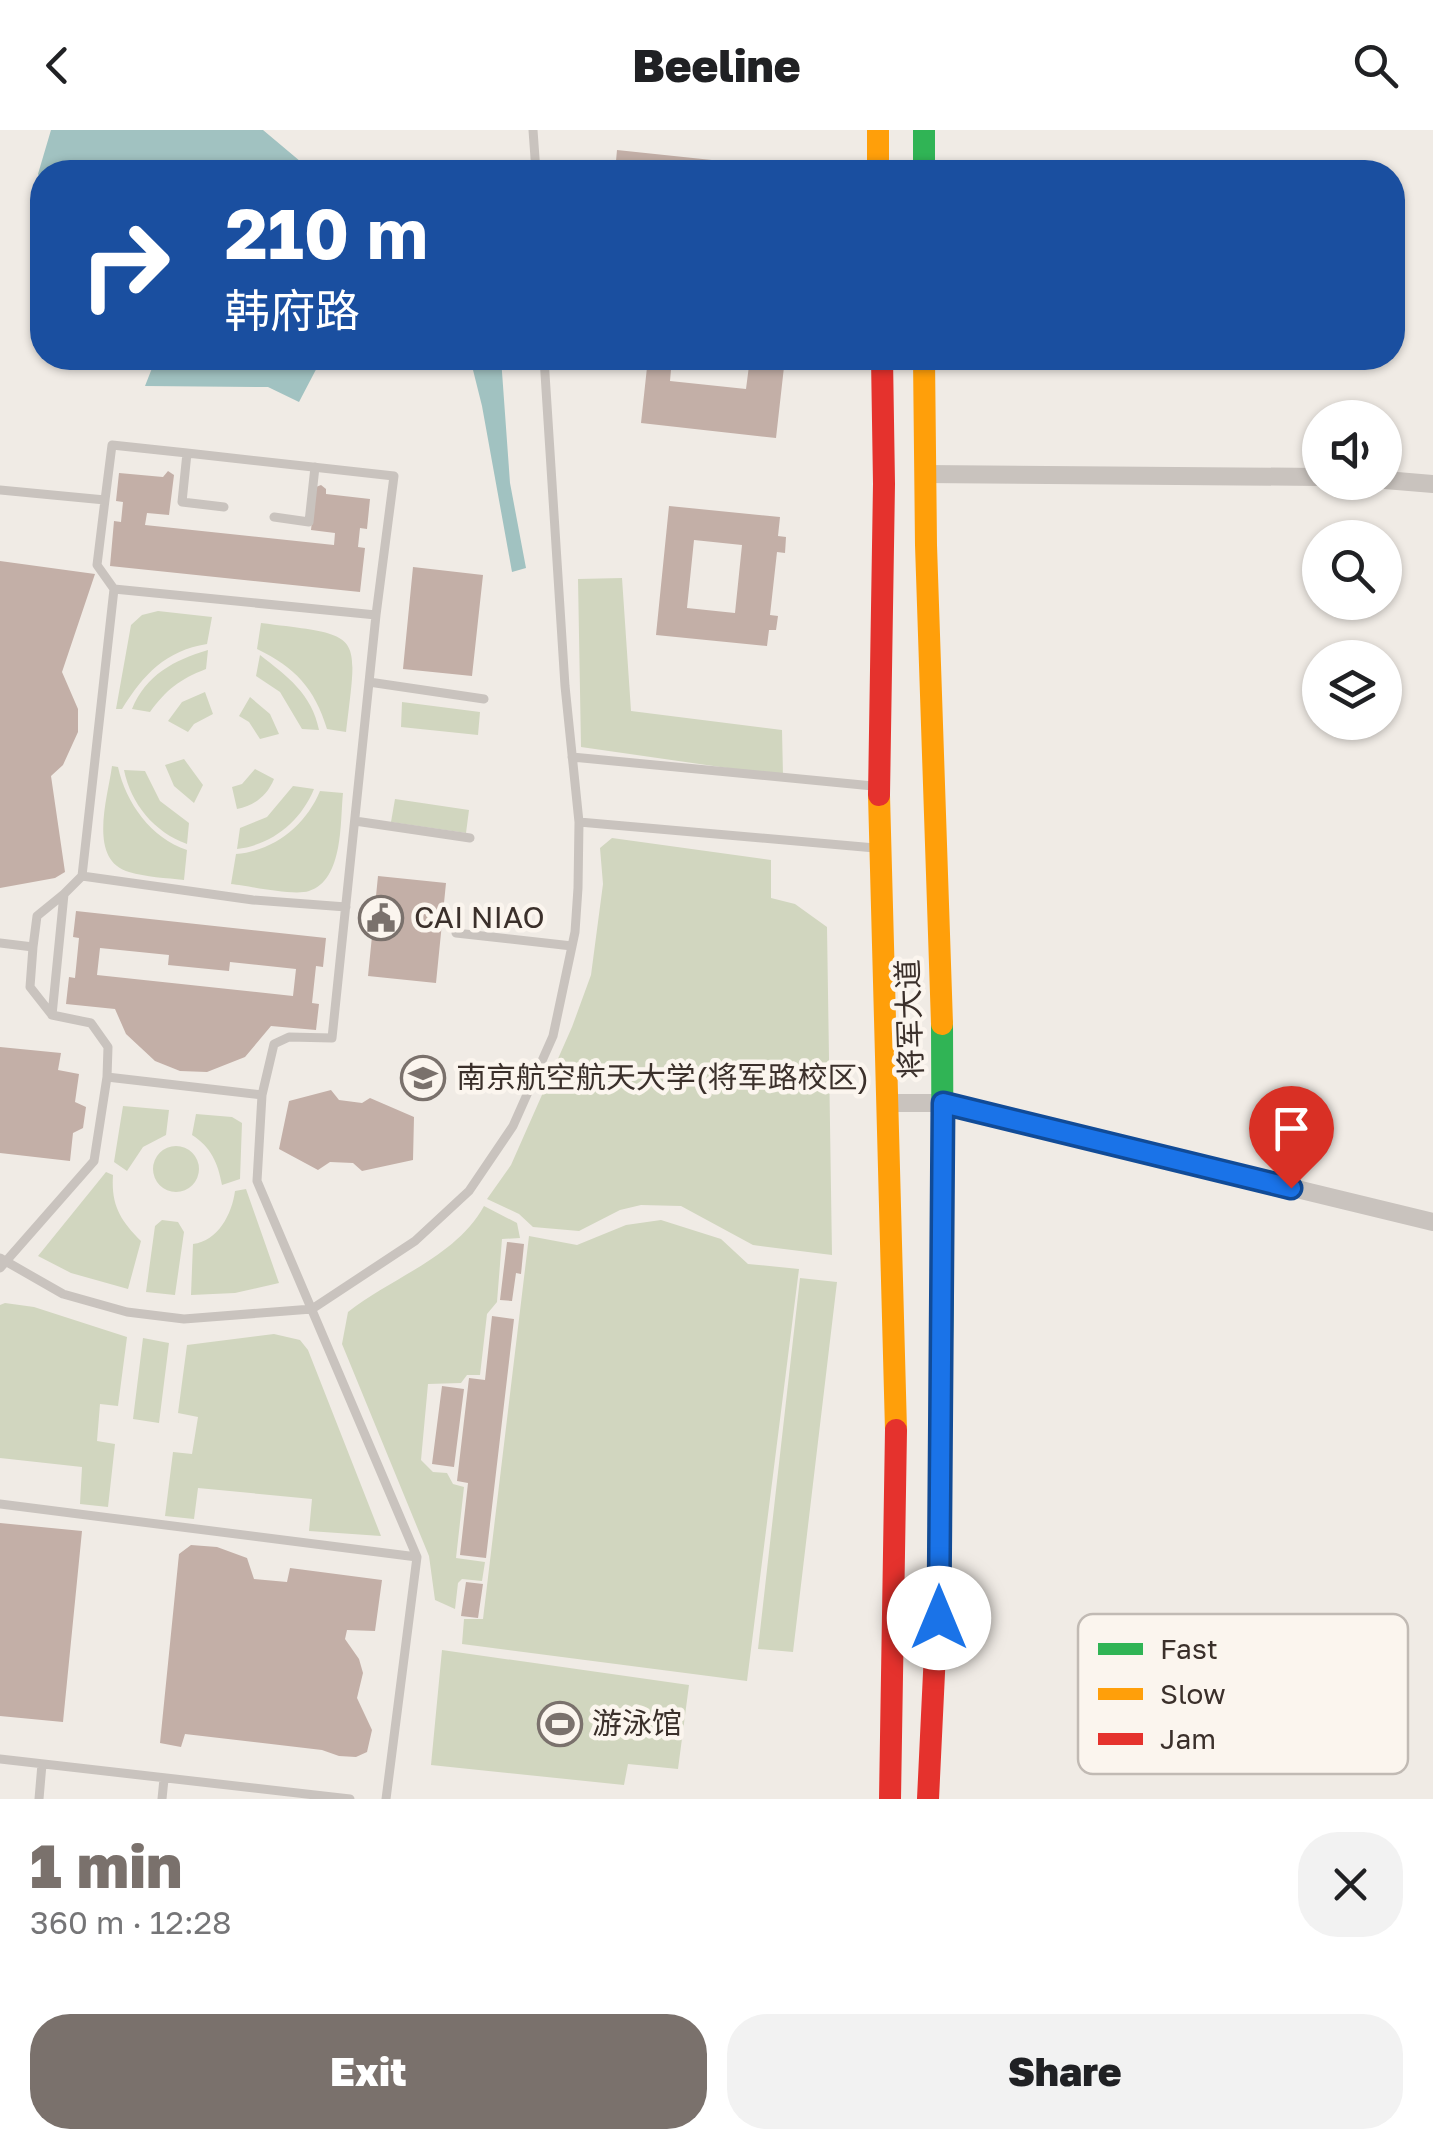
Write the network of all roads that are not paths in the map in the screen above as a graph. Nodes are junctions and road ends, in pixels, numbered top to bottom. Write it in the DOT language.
graph roads {
  1 [pos="532,130"];
  2 [pos="878,130"];
  3 [pos="924,130"];
  4 [pos="535,160"];
  5 [pos="878,160"];
  6 [pos="924,160"];
  7 [pos="545,370"];
  8 [pos="882,370"];
  9 [pos="924,370"];
  10 [pos="187,452"];
  11 [pos="315,467"];
  12 [pos="924,474"];
  13 [pos="1302,477"];
  14 [pos="1402,481"];
  15 [pos="1433,484"];
  16 [pos="0,490"];
  17 [pos="105,500"];
  18 [pos="224,507"];
  19 [pos="274,517"];
  20 [pos="114,588"];
  21 [pos="376,615"];
  22 [pos="369,682"];
  23 [pos="484,699"];
  24 [pos="572,757"];
  25 [pos="880,786"];
  26 [pos="355,822"];
  27 [pos="579,822"];
  28 [pos="470,838"];
  29 [pos="878,849"];
  30 [pos="82,876"];
  31 [pos="64,894"];
  32 [pos="346,907"];
  33 [pos="456,933"];
  34 [pos="0,943"];
  35 [pos="572,946"];
  36 [pos="33,947"];
  37 [pos="52,1015"];
  38 [pos="107,1078"];
  39 [pos="262,1095"];
  40 [pos="886,1102"];
  41 [pos="943,1103"];
  42 [pos="1433,1222"];
  43 [pos="2,1262"];
  44 [pos="312,1308"];
  45 [pos="0,1504"];
  46 [pos="417,1557"];
  47 [pos="0,1759"];
  48 [pos="42,1764"];
  49 [pos="164,1779"];
  50 [pos="39,1799"];
  51 [pos="162,1799"];
  52 [pos="350,1799"];
  53 [pos="386,1799"];
  54 [pos="890,1799"];
  55 [pos="928,1799"];
  1 -- 4 [label="lane"];
  2 -- 5 [label="main road"];
  3 -- 6 [label="main road"];
  7 -- 24 [label="lane"];
  8 -- 25 [label="main road, 将军大道"];
  9 -- 12 [label="main road, 将军大道"];
  10 -- 11 [label="lane"];
  10 -- 17 [label="lane"];
  10 -- 18 [label="lane"];
  11 -- 19 [label="lane"];
  11 -- 21 [label="lane"];
  12 -- 13 [label="street"];
  12 -- 41 [label="main road, 将军大道"];
  14 -- 15 [label="street"];
  16 -- 17 [label="lane"];
  17 -- 20 [label="lane"];
  20 -- 21 [label="lane"];
  20 -- 30 [label="lane"];
  21 -- 22 [label="lane"];
  22 -- 23 [label="lane"];
  22 -- 26 [label="lane"];
  24 -- 25 [label="lane"];
  24 -- 27 [label="lane"];
  25 -- 29 [label="main road, 将军大道"];
  26 -- 28 [label="lane"];
  26 -- 32 [label="lane"];
  27 -- 29 [label="lane"];
  27 -- 35 [label="lane"];
  29 -- 40 [label="main road, 将军大道"];
  30 -- 31 [label="lane"];
  30 -- 32 [label="lane"];
  31 -- 36 [label="lane"];
  31 -- 37 [label="lane"];
  32 -- 39 [label="lane"];
  33 -- 35 [label="lane"];
  34 -- 36 [label="lane"];
  35 -- 44 [label="lane"];
  36 -- 37 [label="lane"];
  37 -- 38 [label="lane"];
  38 -- 39 [label="lane"];
  38 -- 43 [label="lane"];
  39 -- 44 [label="lane"];
  40 -- 41 [label="street"];
  40 -- 54 [label="main road, 将军大道"];
  41 -- 42 [label="street"];
  41 -- 55 [label="main road, 将军大道"];
  43 -- 44 [label="lane"];
  44 -- 46 [label="lane"];
  45 -- 46 [label="lane"];
  46 -- 53 [label="lane"];
  47 -- 48 [label="lane"];
  48 -- 49 [label="lane"];
  48 -- 50 [label="lane"];
  49 -- 51 [label="lane"];
  49 -- 52 [label="lane"];
}
